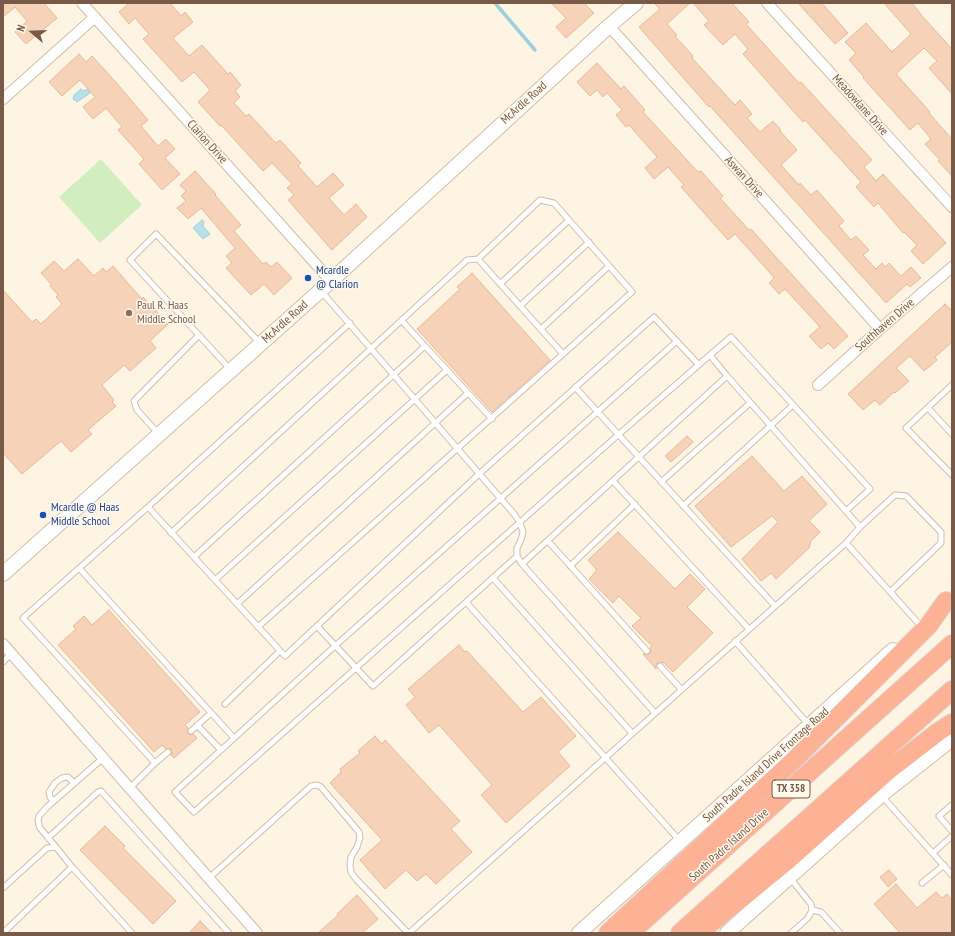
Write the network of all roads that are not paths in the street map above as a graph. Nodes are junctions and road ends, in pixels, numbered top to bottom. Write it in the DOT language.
graph roads {
  1 [pos="82,3"];
  2 [pos="767,3"];
  3 [pos="631,5"];
  4 [pos="95,17"];
  5 [pos="609,26"];
  6 [pos="3,99"];
  7 [pos="952,207"];
  8 [pos="569,220"];
  9 [pos="588,242"];
  10 [pos="478,259"];
  11 [pos="609,266"];
  12 [pos="952,267"];
  13 [pos="500,284"];
  14 [pos="326,285"];
  15 [pos="520,306"];
  16 [pos="402,321"];
  17 [pos="350,323"];
  18 [pos="541,329"];
  19 [pos="880,329"];
  20 [pos="199,335"];
  21 [pos="677,341"];
  22 [pos="261,344"];
  23 [pos="425,346"];
  24 [pos="372,348"];
  25 [pos="563,354"];
  26 [pos="710,355"];
  27 [pos="699,365"];
  28 [pos="231,370"];
  29 [pos="447,370"];
  30 [pos="393,374"];
  31 [pos="727,376"];
  32 [pos="952,384"];
  33 [pos="818,385"];
  34 [pos="575,387"];
  35 [pos="468,393"];
  36 [pos="414,398"];
  37 [pos="750,402"];
  38 [pos="793,405"];
  39 [pos="928,408"];
  40 [pos="598,411"];
  41 [pos="492,419"];
  42 [pos="436,423"];
  43 [pos="771,426"];
  44 [pos="952,434"];
  45 [pos="159,435"];
  46 [pos="618,435"];
  47 [pos="458,449"];
  48 [pos="639,457"];
  49 [pos="479,474"];
  50 [pos="952,475"];
  51 [pos="613,481"];
  52 [pos="661,482"];
  53 [pos="500,498"];
  54 [pos="635,504"];
  55 [pos="683,506"];
  56 [pos="148,507"];
  57 [pos="846,511"];
  58 [pos="520,523"];
  59 [pos="860,527"];
  60 [pos="171,533"];
  61 [pos="548,541"];
  62 [pos="846,543"];
  63 [pos="517,556"];
  64 [pos="194,557"];
  65 [pos="522,564"];
  66 [pos="570,566"];
  67 [pos="79,568"];
  68 [pos="3,574"];
  69 [pos="493,578"];
  70 [pos="215,580"];
  71 [pos="891,591"];
  72 [pos="949,598"];
  73 [pos="466,602"];
  74 [pos="237,604"];
  75 [pos="775,606"];
  76 [pos="920,625"];
  77 [pos="317,626"];
  78 [pos="258,627"];
  79 [pos="749,629"];
  80 [pos="735,641"];
  81 [pos="3,644"];
  82 [pos="952,644"];
  83 [pos="335,646"];
  84 [pos="280,651"];
  85 [pos="647,651"];
  86 [pos="11,654"];
  87 [pos="3,662"];
  88 [pos="660,666"];
  89 [pos="356,668"];
  90 [pos="682,689"];
  91 [pos="952,690"];
  92 [pos="225,704"];
  93 [pos="211,713"];
  94 [pos="655,713"];
  95 [pos="952,723"];
  96 [pos="197,725"];
  97 [pos="809,725"];
  98 [pos="191,731"];
  99 [pos="632,733"];
  100 [pos="234,738"];
  101 [pos="952,739"];
  102 [pos="221,750"];
  103 [pos="168,752"];
  104 [pos="606,757"];
  105 [pos="103,758"];
  106 [pos="155,764"];
  107 [pos="74,783"];
  108 [pos="130,788"];
  109 [pos="881,795"];
  110 [pos="53,801"];
  111 [pos="952,805"];
  112 [pos="952,831"];
  113 [pos="952,836"];
  114 [pos="48,838"];
  115 [pos="681,841"];
  116 [pos="56,847"];
  117 [pos="933,854"];
  118 [pos="944,865"];
  119 [pos="72,867"];
  120 [pos="952,875"];
  121 [pos="789,877"];
  122 [pos="209,878"];
  123 [pos="922,884"];
  124 [pos="3,888"];
  125 [pos="812,910"];
  126 [pos="732,931"];
  127 [pos="3,933"];
  128 [pos="132,933"];
  129 [pos="229,933"];
  130 [pos="257,933"];
  131 [pos="408,933"];
  132 [pos="579,933"];
  133 [pos="608,933"];
  134 [pos="630,933"];
  135 [pos="680,933"];
  136 [pos="699,933"];
  137 [pos="791,933"];
  138 [pos="840,933"];
  1 -- 4 [label="street, Clarion Drive"];
  2 -- 7 [label="street, Meadowlane Drive"];
  3 -- 5 [label="main road, McArdle Road"];
  4 -- 6 [label="street"];
  4 -- 14 [label="street, Clarion Drive"];
  5 -- 14 [label="main road, McArdle Road"];
  5 -- 19 [label="street, Aswan Drive"];
  8 -- 9 [label="lane"];
  8 -- 10 [label="lane"];
  8 -- 13 [label="lane"];
  9 -- 11 [label="lane"];
  9 -- 15 [label="lane"];
  10 -- 13 [label="lane"];
  10 -- 16 [label="lane"];
  11 -- 18 [label="lane"];
  11 -- 25 [label="lane"];
  12 -- 19 [label="street, Southhaven Drive"];
  13 -- 15 [label="lane"];
  14 -- 17 [label="lane"];
  14 -- 22 [label="main road, McArdle Road"];
  15 -- 18 [label="lane"];
  16 -- 23 [label="lane"];
  16 -- 24 [label="lane"];
  17 -- 24 [label="lane"];
  17 -- 56 [label="lane"];
  18 -- 25 [label="lane"];
  19 -- 33 [label="street, Southhaven Drive"];
  20 -- 22 [label="lane"];
  20 -- 28 [label="lane"];
  20 -- 45 [label="lane"];
  21 -- 27 [label="lane"];
  21 -- 34 [label="lane"];
  21 -- 40 [label="lane"];
  22 -- 28 [label="main road, McArdle Road"];
  23 -- 29 [label="lane"];
  23 -- 30 [label="lane"];
  24 -- 30 [label="lane"];
  24 -- 60 [label="lane"];
  25 -- 41 [label="lane"];
  26 -- 27 [label="lane"];
  26 -- 31 [label="lane"];
  26 -- 38 [label="lane"];
  27 -- 46 [label="lane"];
  28 -- 45 [label="main road, McArdle Road"];
  29 -- 35 [label="lane"];
  29 -- 36 [label="lane"];
  30 -- 36 [label="lane"];
  30 -- 64 [label="lane"];
  31 -- 37 [label="lane"];
  31 -- 48 [label="lane"];
  32 -- 39 [label="lane"];
  34 -- 40 [label="lane"];
  34 -- 49 [label="lane"];
  35 -- 41 [label="lane"];
  35 -- 42 [label="lane"];
  36 -- 42 [label="lane"];
  36 -- 70 [label="lane"];
  37 -- 43 [label="lane"];
  37 -- 52 [label="lane"];
  38 -- 43 [label="lane"];
  38 -- 57 [label="lane"];
  39 -- 44 [label="lane"];
  39 -- 50 [label="lane"];
  40 -- 46 [label="lane"];
  40 -- 53 [label="lane"];
  41 -- 47 [label="lane"];
  42 -- 47 [label="lane"];
  42 -- 74 [label="lane"];
  43 -- 55 [label="lane"];
  43 -- 57 [label="lane"];
  45 -- 68 [label="main road, McArdle Road"];
  46 -- 48 [label="lane"];
  46 -- 58 [label="lane"];
  47 -- 49 [label="lane"];
  47 -- 78 [label="lane"];
  48 -- 51 [label="lane"];
  48 -- 52 [label="lane"];
  49 -- 53 [label="lane"];
  49 -- 77 [label="lane"];
  51 -- 54 [label="lane"];
  51 -- 61 [label="lane"];
  52 -- 55 [label="lane"];
  53 -- 58 [label="lane"];
  53 -- 83 [label="lane"];
  54 -- 66 [label="lane"];
  54 -- 79 [label="lane"];
  55 -- 75 [label="lane"];
  56 -- 60 [label="lane"];
  56 -- 67 [label="lane"];
  57 -- 59 [label="lane"];
  58 -- 63 [label="lane"];
  58 -- 89 [label="lane"];
  59 -- 62 [label="lane"];
  59 -- 71 [label="lane"];
  60 -- 64 [label="lane"];
  61 -- 65 [label="lane"];
  61 -- 66 [label="lane"];
  62 -- 71 [label="lane"];
  62 -- 75 [label="lane"];
  63 -- 65 [label="lane"];
  63 -- 69 [label="lane"];
  64 -- 70 [label="lane"];
  65 -- 94 [label="lane"];
  66 -- 85 [label="lane"];
  67 -- 93 [label="lane"];
  67 -- 106 [label="lane"];
  69 -- 73 [label="lane"];
  69 -- 99 [label="lane"];
  70 -- 74 [label="lane"];
  71 -- 76 [label="lane"];
  72 -- 76 [label="main road, South Padre Island Drive Frontage Road"];
  72 -- 133 [label="highway"];
  73 -- 89 [label="lane"];
  73 -- 104 [label="lane"];
  74 -- 78 [label="lane"];
  75 -- 79 [label="lane"];
  76 -- 97 [label="main road, South Padre Island Drive Frontage Road"];
  77 -- 83 [label="lane"];
  77 -- 84 [label="lane"];
  78 -- 84 [label="lane"];
  79 -- 80 [label="lane"];
  80 -- 90 [label="lane"];
  80 -- 97 [label="lane"];
  81 -- 86 [label="street"];
  82 -- 134 [label="highway, South Padre Island Drive / TX 358"];
  83 -- 89 [label="lane"];
  83 -- 100 [label="lane"];
  84 -- 92 [label="lane"];
  86 -- 87 [label="lane"];
  86 -- 105 [label="street"];
  88 -- 90 [label="lane"];
  89 -- 102 [label="lane"];
  90 -- 94 [label="lane"];
  91 -- 135 [label="highway, TX 358"];
  93 -- 96 [label="lane"];
  93 -- 100 [label="lane"];
  94 -- 99 [label="lane"];
  95 -- 136 [label="highway"];
  96 -- 98 [label="lane"];
  96 -- 102 [label="lane"];
  97 -- 115 [label="main road, South Padre Island Drive Frontage Road"];
  99 -- 104 [label="lane"];
  100 -- 102 [label="lane"];
  101 -- 109 [label="main road"];
  103 -- 106 [label="lane"];
  104 -- 115 [label="lane"];
  104 -- 131 [label="lane"];
  105 -- 107 [label="lane"];
  105 -- 108 [label="street"];
  106 -- 108 [label="lane"];
  107 -- 110 [label="lane"];
  107 -- 110 [label="lane"];
  108 -- 122 [label="street"];
  109 -- 117 [label="lane"];
  109 -- 121 [label="main road"];
  110 -- 114 [label="lane"];
  111 -- 112 [label="lane"];
  113 -- 117 [label="lane"];
  114 -- 116 [label="lane"];
  114 -- 129 [label="lane"];
  115 -- 132 [label="main road, South Padre Island Drive Frontage Road"];
  116 -- 119 [label="lane"];
  116 -- 124 [label="lane"];
  117 -- 118 [label="lane"];
  118 -- 120 [label="lane"];
  118 -- 123 [label="lane"];
  119 -- 127 [label="lane"];
  119 -- 128 [label="lane"];
  121 -- 125 [label="lane"];
  121 -- 126 [label="main road"];
  122 -- 130 [label="street"];
  122 -- 131 [label="lane"];
  125 -- 137 [label="lane"];
  125 -- 138 [label="lane"];
}
